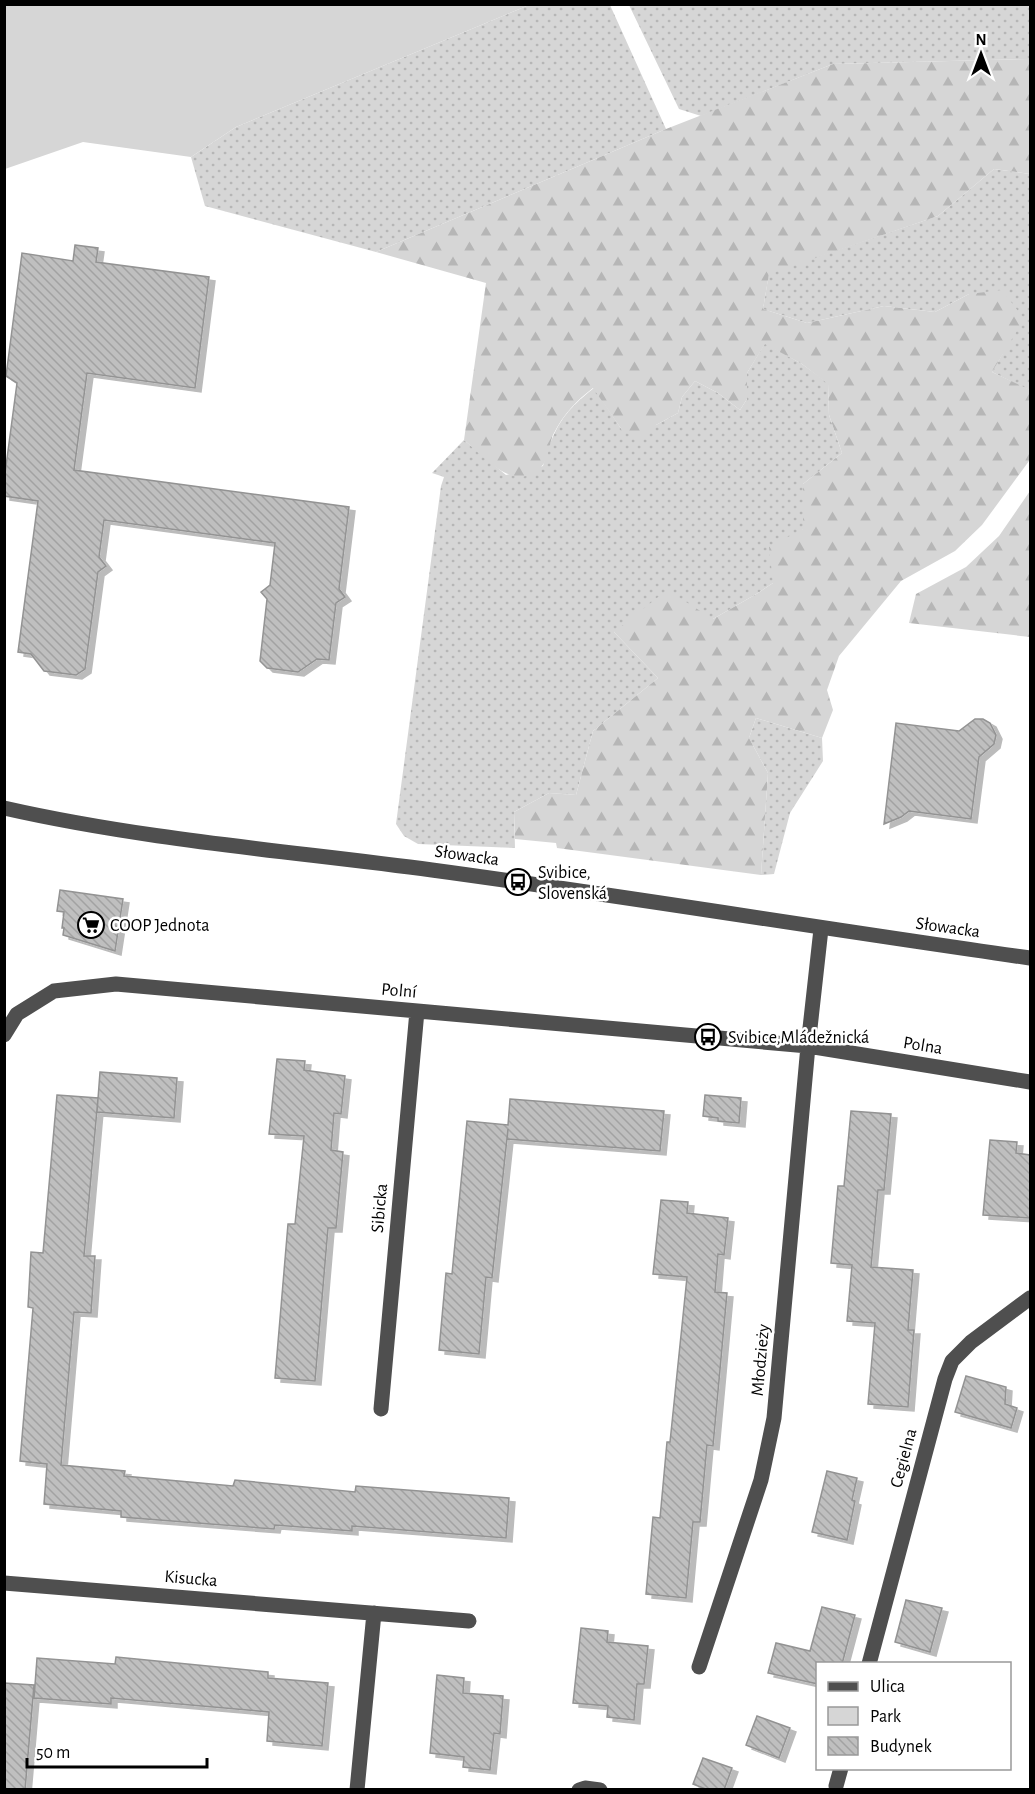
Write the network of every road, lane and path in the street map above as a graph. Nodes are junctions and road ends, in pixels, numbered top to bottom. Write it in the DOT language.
graph roads {
  1 [pos="4,808"];
  2 [pos="821,928"];
  3 [pos="1030,958"];
  4 [pos="417,1011"];
  5 [pos="4,1035"];
  6 [pos="808,1046"];
  7 [pos="1030,1082"];
  8 [pos="1030,1298"];
  9 [pos="381,1409"];
  10 [pos="4,1583"];
  11 [pos="374,1613"];
  12 [pos="470,1621"];
  13 [pos="870,1662"];
  14 [pos="699,1667"];
  15 [pos="840,1770"];
  16 [pos="836,1786"];
  17 [pos="357,1790"];
  18 [pos="579,1790"];
  19 [pos="600,1790"];
  1 -- 2 [label="street, Słowacka"];
  2 -- 3 [label="street, Słowacka"];
  2 -- 6 [label="street, Młodzieży"];
  4 -- 5 [label="street, Polní"];
  4 -- 6 [label="street, Polní"];
  4 -- 9 [label="street, Sibicka"];
  6 -- 7 [label="street, Polna"];
  6 -- 14 [label="street, Młodzieży"];
  8 -- 13 [label="street, Cegielna"];
  10 -- 11 [label="street, Kisucka"];
  11 -- 12 [label="street, Kisucka"];
  11 -- 17 [label="street"];
  15 -- 16 [label="street"];
  18 -- 19 [label="street"];
}
